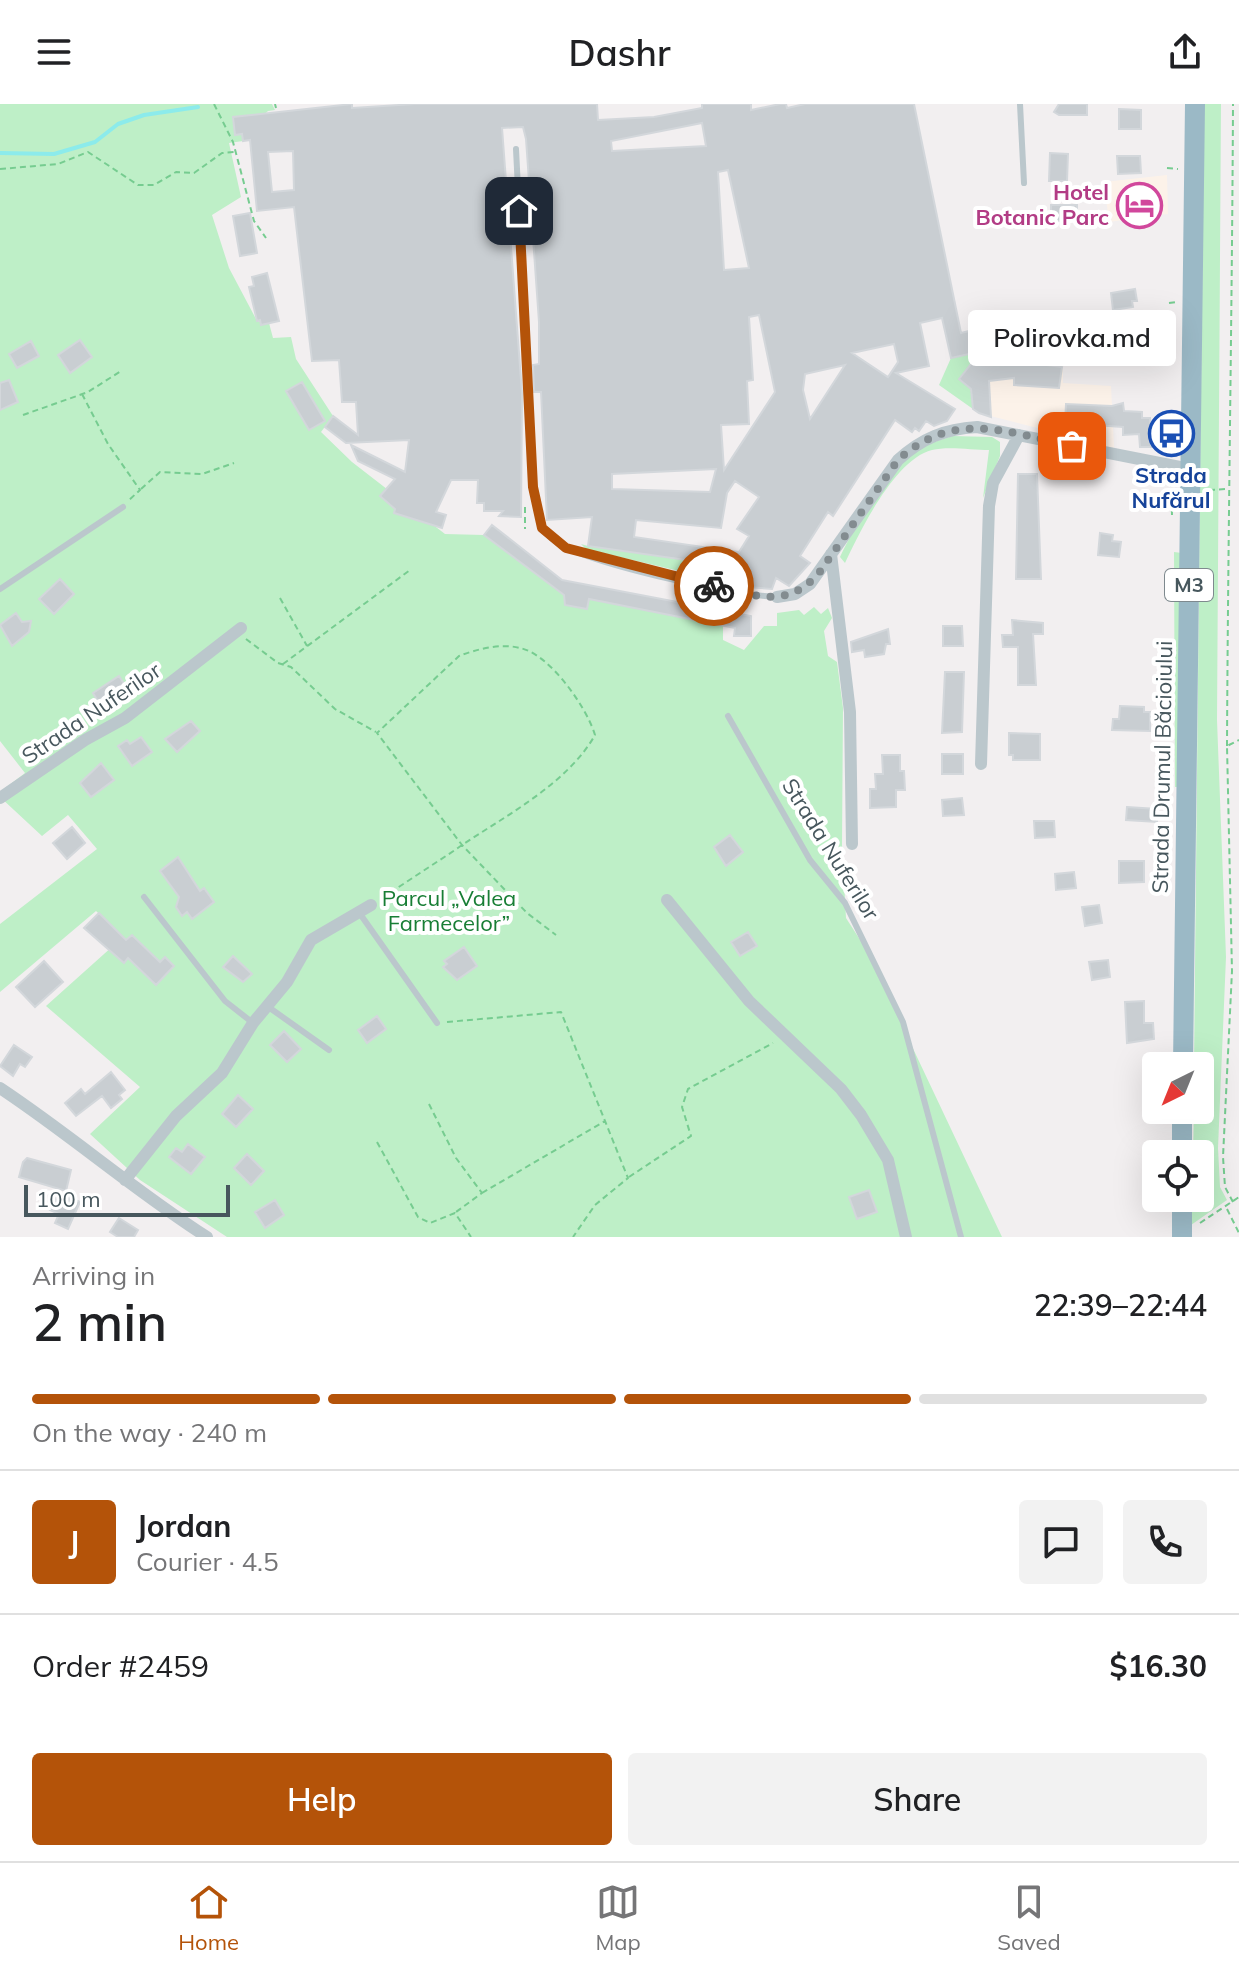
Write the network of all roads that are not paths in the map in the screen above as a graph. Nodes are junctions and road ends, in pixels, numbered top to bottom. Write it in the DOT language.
graph roads {
  1 [pos="1020,104"];
  2 [pos="1195,104"];
  3 [pos="516,149"];
  4 [pos="1024,183"];
  5 [pos="1019,435"];
  6 [pos="1190,479"];
  7 [pos="123,507"];
  8 [pos="831,554"];
  9 [pos="0,589"];
  10 [pos="777,597"];
  11 [pos="238,631"];
  12 [pos="728,716"];
  13 [pos="981,764"];
  14 [pos="0,798"];
  15 [pos="852,844"];
  16 [pos="144,897"];
  17 [pos="667,900"];
  18 [pos="364,908"];
  19 [pos="267,1006"];
  20 [pos="253,1023"];
  21 [pos="437,1023"];
  22 [pos="329,1050"];
  23 [pos="1183,1052"];
  24 [pos="0,1088"];
  25 [pos="125,1180"];
  26 [pos="1182,1212"];
  27 [pos="1182,1236"];
  28 [pos="207,1237"];
  29 [pos="906,1237"];
  30 [pos="961,1237"];
  1 -- 4 [label="lane"];
  2 -- 6 [label="highway, Strada Drumul Băcioiului / M3"];
  3 -- 10 [label="lane"];
  5 -- 6 [label="street"];
  5 -- 8 [label="street"];
  5 -- 13 [label="street"];
  6 -- 23 [label="highway, Strada Drumul Băcioiului / M3"];
  7 -- 9 [label="lane"];
  8 -- 10 [label="street"];
  8 -- 15 [label="street"];
  11 -- 14 [label="street, Strada Nuferilor"];
  12 -- 30 [label="lane, Strada Nuferilor"];
  16 -- 20 [label="lane"];
  17 -- 29 [label="street"];
  18 -- 19 [label="street"];
  18 -- 21 [label="lane"];
  19 -- 20 [label="street"];
  19 -- 22 [label="lane"];
  20 -- 25 [label="street"];
  24 -- 25 [label="street"];
  25 -- 28 [label="street"];
  26 -- 27 [label="highway"];
}
